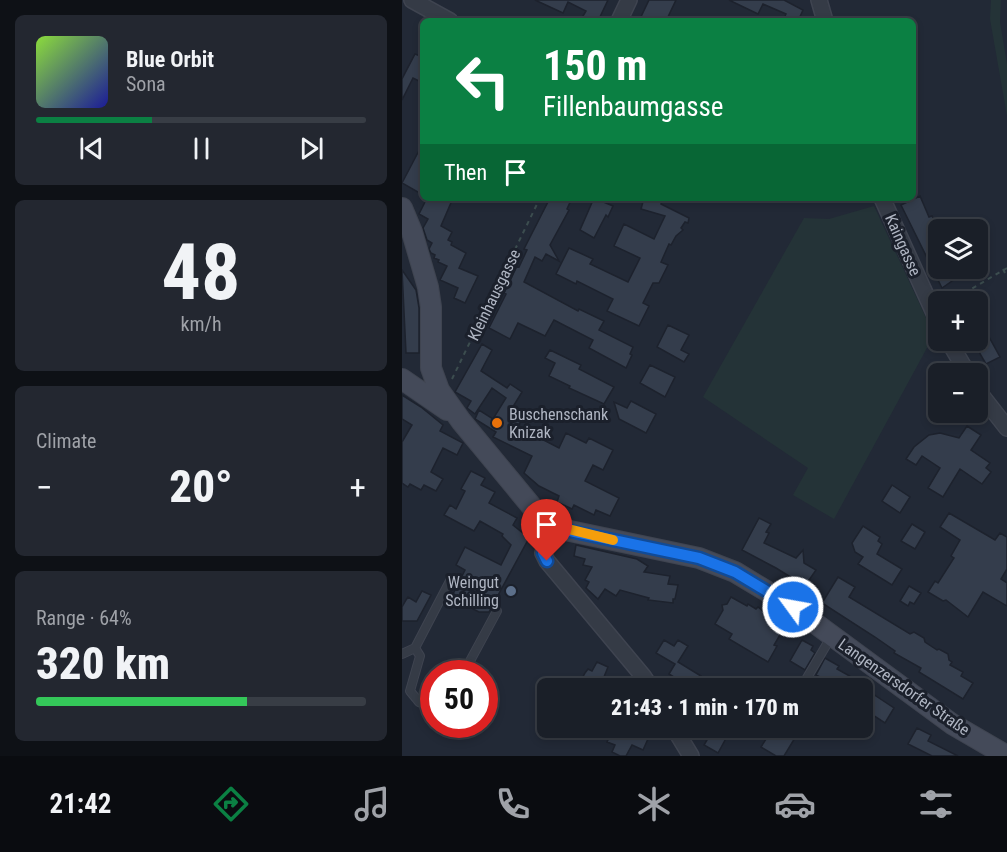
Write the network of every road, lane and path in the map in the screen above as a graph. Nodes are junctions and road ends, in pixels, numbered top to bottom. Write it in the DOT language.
graph roads {
  1 [pos="412,0"];
  2 [pos="629,0"];
  3 [pos="819,0"];
  4 [pos="445,18"];
  5 [pos="620,18"];
  6 [pos="824,18"];
  7 [pos="539,201"];
  8 [pos="883,201"];
  9 [pos="402,208"];
  10 [pos="1005,268"];
  11 [pos="1007,277"];
  12 [pos="967,291"];
  13 [pos="928,300"];
  14 [pos="432,368"];
  15 [pos="406,381"];
  16 [pos="450,382"];
  17 [pos="988,404"];
  18 [pos="461,421"];
  19 [pos="1007,428"];
  20 [pos="552,525"];
  21 [pos="450,579"];
  22 [pos="497,611"];
  23 [pos="832,636"];
  24 [pos="416,648"];
  25 [pos="402,654"];
  26 [pos="471,660"];
  27 [pos="644,678"];
  28 [pos="807,678"];
  29 [pos="420,702"];
  30 [pos="680,738"];
  31 [pos="691,756"];
  32 [pos="1007,756"];
  1 -- 4 [label="street"];
  2 -- 5 [label="street"];
  3 -- 6 [label="street"];
  7 -- 16 [label="path, Kleinhausgasse"];
  8 -- 13 [label="street, Kaingasse"];
  9 -- 14 [label="main road, Langenzersdorfer Straße"];
  10 -- 11 [label="path"];
  10 -- 12 [label="path"];
  14 -- 15 [label="main road"];
  14 -- 18 [label="main road, Langenzersdorfer Straße"];
  15 -- 18 [label="main road, Langenzersdorfer Straße"];
  17 -- 19 [label="street"];
  18 -- 20 [label="main road, Langenzersdorfer Straße"];
  20 -- 23 [label="main road, Langenzersdorfer Straße"];
  20 -- 27 [label="street"];
  21 -- 24 [label="lane"];
  22 -- 26 [label="lane"];
  23 -- 28 [label="lane, Langenzersdorfer Straße"];
  23 -- 32 [label="main road, Langenzersdorfer Straße"];
  24 -- 25 [label="lane"];
  24 -- 29 [label="lane"];
  30 -- 31 [label="street"];
}
